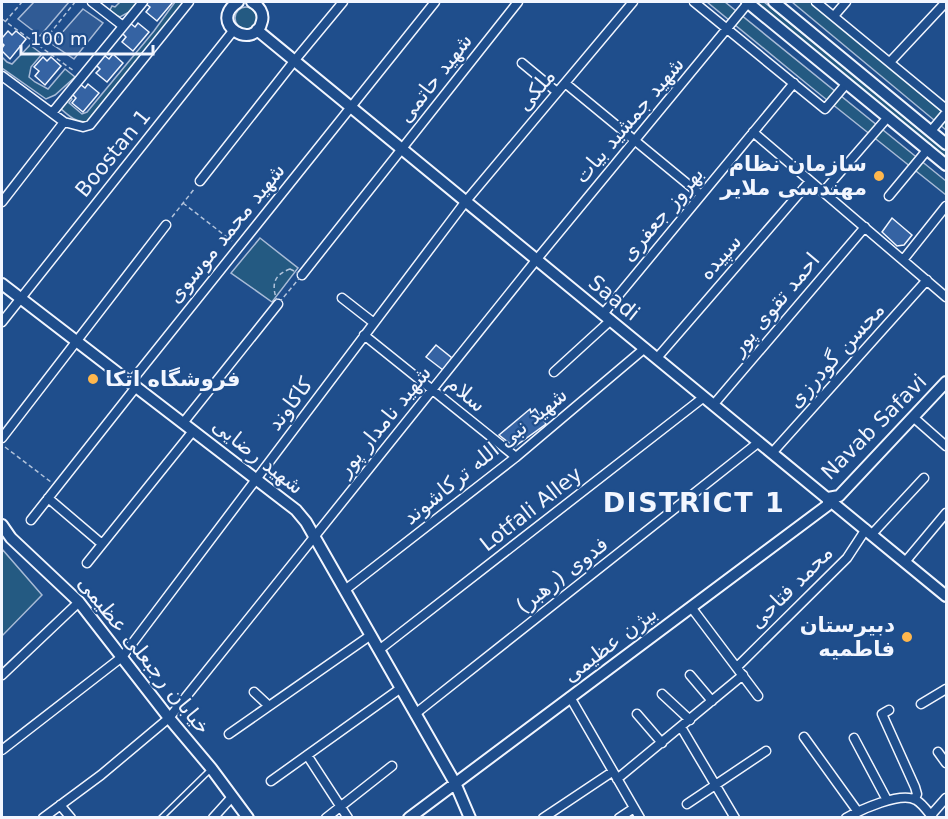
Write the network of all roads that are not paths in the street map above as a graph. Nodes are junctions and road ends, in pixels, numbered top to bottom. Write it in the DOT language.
graph roads {
  1 [pos="92,2"];
  2 [pos="143,2"];
  3 [pos="189,2"];
  4 [pos="253,2"];
  5 [pos="343,2"];
  6 [pos="435,2"];
  7 [pos="518,2"];
  8 [pos="633,2"];
  9 [pos="694,2"];
  10 [pos="748,2"];
  11 [pos="774,2"];
  12 [pos="816,2"];
  13 [pos="846,2"];
  14 [pos="946,2"];
  15 [pos="233,3"];
  16 [pos="834,16"];
  17 [pos="123,26"];
  18 [pos="728,28"];
  19 [pos="257,30"];
  20 [pos="233,31"];
  21 [pos="294,60"];
  22 [pos="890,62"];
  23 [pos="522,63"];
  24 [pos="3,81"];
  25 [pos="565,83"];
  26 [pos="794,83"];
  27 [pos="847,83"];
  28 [pos="557,92"];
  29 [pos="351,106"];
  30 [pos="946,111"];
  31 [pos="52,113"];
  32 [pos="888,117"];
  33 [pos="64,122"];
  34 [pos="931,131"];
  35 [pos="753,132"];
  36 [pos="635,140"];
  37 [pos="946,144"];
  38 [pos="402,148"];
  39 [pos="928,149"];
  40 [pos="946,165"];
  41 [pos="200,181"];
  42 [pos="810,181"];
  43 [pos="823,192"];
  44 [pos="701,195"];
  45 [pos="889,196"];
  46 [pos="466,201"];
  47 [pos="2,202"];
  48 [pos="946,206"];
  49 [pos="166,225"];
  50 [pos="865,227"];
  51 [pos="537,259"];
  52 [pos="903,260"];
  53 [pos="302,274"];
  54 [pos="927,280"];
  55 [pos="2,284"];
  56 [pos="946,297"];
  57 [pos="20,298"];
  58 [pos="342,298"];
  59 [pos="278,304"];
  60 [pos="607,317"];
  61 [pos="2,322"];
  62 [pos="374,323"];
  63 [pos="364,335"];
  64 [pos="76,341"];
  65 [pos="645,348"];
  66 [pos="657,358"];
  67 [pos="554,372"];
  68 [pos="946,382"];
  69 [pos="133,385"];
  70 [pos="432,390"];
  71 [pos="705,397"];
  72 [pos="714,404"];
  73 [pos="913,417"];
  74 [pos="188,427"];
  75 [pos="2,438"];
  76 [pos="759,442"];
  77 [pos="946,446"];
  78 [pos="772,453"];
  79 [pos="516,457"];
  80 [pos="924,478"];
  81 [pos="256,479"];
  82 [pos="48,498"];
  83 [pos="828,498"];
  84 [pos="946,513"];
  85 [pos="31,520"];
  86 [pos="2,525"];
  87 [pos="869,532"];
  88 [pos="314,537"];
  89 [pos="102,544"];
  90 [pos="87,562"];
  91 [pos="905,562"];
  92 [pos="345,590"];
  93 [pos="946,596"];
  94 [pos="79,602"];
  95 [pos="691,607"];
  96 [pos="371,635"];
  97 [pos="379,650"];
  98 [pos="122,657"];
  99 [pos="737,667"];
  100 [pos="2,675"];
  101 [pos="690,675"];
  102 [pos="743,675"];
  103 [pos="401,688"];
  104 [pos="946,689"];
  105 [pos="254,692"];
  106 [pos="662,694"];
  107 [pos="758,696"];
  108 [pos="570,697"];
  109 [pos="712,701"];
  110 [pos="921,704"];
  111 [pos="269,706"];
  112 [pos="889,710"];
  113 [pos="415,714"];
  114 [pos="637,714"];
  115 [pos="169,718"];
  116 [pos="690,720"];
  117 [pos="681,728"];
  118 [pos="229,734"];
  119 [pos="804,737"];
  120 [pos="854,738"];
  121 [pos="662,743"];
  122 [pos="2,750"];
  123 [pos="766,751"];
  124 [pos="938,752"];
  125 [pos="307,755"];
  126 [pos="946,763"];
  127 [pos="392,766"];
  128 [pos="212,768"];
  129 [pos="615,776"];
  130 [pos="271,781"];
  131 [pos="455,783"];
  132 [pos="716,786"];
  133 [pos="232,797"];
  134 [pos="946,798"];
  135 [pos="915,799"];
  136 [pos="887,800"];
  137 [pos="687,804"];
  138 [pos="60,805"];
  139 [pos="340,806"];
  140 [pos="634,807"];
  141 [pos="858,812"];
  142 [pos="932,816"];
  143 [pos="43,818"];
  144 [pos="71,818"];
  145 [pos="161,818"];
  146 [pos="213,818"];
  147 [pos="248,818"];
  148 [pos="326,818"];
  149 [pos="348,818"];
  150 [pos="409,818"];
  151 [pos="470,818"];
  152 [pos="543,818"];
  153 [pos="619,818"];
  154 [pos="640,818"];
  155 [pos="735,818"];
  156 [pos="846,818"];
  1 -- 17 [label="street"];
  2 -- 17 [label="street"];
  3 -- 33 [label="street"];
  4 -- 19 [label="main road"];
  5 -- 21 [label="street"];
  6 -- 29 [label="street, شهید محمد موسوی"];
  7 -- 38 [label="street, شهید حاتمی"];
  8 -- 25 [label="street, ملکی"];
  9 -- 18 [label="street"];
  10 -- 18 [label="street, شهید جمشید بیات"];
  10 -- 27 [label="main road"];
  11 -- 34 [label="main road"];
  12 -- 16 [label="street"];
  13 -- 16 [label="street"];
  14 -- 22 [label="street"];
  15 -- 20 [label="main road"];
  16 -- 22 [label="street"];
  17 -- 31 [label="street"];
  18 -- 26 [label="street"];
  18 -- 36 [label="street, شهید جمشید بیات"];
  19 -- 20 [label="main road"];
  19 -- 21 [label="main road, Saadi"];
  20 -- 57 [label="street, Boostan 1"];
  21 -- 29 [label="main road, Saadi"];
  21 -- 41 [label="street"];
  22 -- 30 [label="street"];
  23 -- 28 [label="street"];
  24 -- 31 [label="street"];
  25 -- 28 [label="street, ملکی"];
  25 -- 36 [label="street"];
  26 -- 27 [label="street"];
  26 -- 35 [label="street, بهروز جعفری"];
  27 -- 32 [label="main road"];
  28 -- 46 [label="street, ملکی"];
  29 -- 38 [label="main road, Saadi"];
  29 -- 69 [label="street, شهید محمد موسوی"];
  30 -- 34 [label="street"];
  31 -- 33 [label="street"];
  32 -- 39 [label="main road"];
  32 -- 43 [label="street"];
  33 -- 47 [label="street"];
  34 -- 37 [label="main road"];
  35 -- 42 [label="street"];
  35 -- 44 [label="street, بهروز جعفری"];
  36 -- 44 [label="street"];
  36 -- 51 [label="street, شهید جمشید بیات"];
  38 -- 46 [label="main road, Saadi"];
  38 -- 53 [label="street, شهید حاتمی"];
  39 -- 40 [label="main road"];
  39 -- 45 [label="street"];
  42 -- 43 [label="street"];
  42 -- 66 [label="street, سپیده"];
  43 -- 50 [label="street"];
  44 -- 60 [label="street, بهروز جعفری"];
  46 -- 51 [label="main road, Saadi"];
  46 -- 62 [label="street, کاکاوند"];
  48 -- 52 [label="street"];
  49 -- 64 [label="street"];
  50 -- 52 [label="street"];
  50 -- 72 [label="street, احمد تقوی پور"];
  51 -- 60 [label="main road, Saadi"];
  51 -- 70 [label="street, شهید نامدار پور"];
  52 -- 54 [label="street"];
  54 -- 56 [label="street"];
  54 -- 78 [label="street, محسن گودرزی"];
  55 -- 57 [label="main road, شهید رضایی"];
  57 -- 61 [label="street, Boostan 1"];
  57 -- 64 [label="main road, شهید رضایی"];
  58 -- 62 [label="street"];
  59 -- 74 [label="street"];
  60 -- 65 [label="main road, Saadi"];
  60 -- 67 [label="street, بهروز جعفری"];
  62 -- 63 [label="street, کاکاوند"];
  63 -- 70 [label="street, سلام"];
  63 -- 81 [label="street, کاکاوند"];
  64 -- 69 [label="main road, شهید رضایی"];
  64 -- 75 [label="street"];
  65 -- 66 [label="main road, Saadi"];
  65 -- 79 [label="street, شهید نبی الله ترکاشوند"];
  66 -- 71 [label="main road, Saadi"];
  68 -- 73 [label="main road, Navab Safavi"];
  69 -- 74 [label="main road, شهید رضایی"];
  69 -- 82 [label="street, شهید محمد موسوی"];
  70 -- 79 [label="street, سلام"];
  70 -- 88 [label="street, شهید نامدار پور"];
  71 -- 72 [label="main road, Saadi"];
  71 -- 97 [label="street, Lotfali Alley"];
  72 -- 76 [label="main road, Saadi"];
  73 -- 77 [label="street"];
  73 -- 83 [label="main road, Navab Safavi"];
  74 -- 81 [label="main road, شهید رضایی"];
  74 -- 89 [label="street"];
  76 -- 78 [label="main road, Saadi"];
  76 -- 113 [label="street, فدوی (رهبر)"];
  78 -- 83 [label="main road, Saadi"];
  79 -- 92 [label="street, شهید نبی الله ترکاشوند"];
  80 -- 87 [label="street, محمد فتاحی"];
  81 -- 88 [label="main road, شهید رضایی"];
  81 -- 98 [label="street, کاکاوند"];
  82 -- 85 [label="street, شهید محمد موسوی"];
  82 -- 89 [label="street"];
  83 -- 87 [label="main road, Saadi"];
  83 -- 95 [label="main road, بیژن عظیمی"];
  84 -- 91 [label="street"];
  86 -- 94 [label="main road, خیابان رجبعلی عظیمی"];
  87 -- 91 [label="main road, Saadi"];
  87 -- 99 [label="street, محمد فتاحی"];
  88 -- 92 [label="main road, شهید رضایی"];
  88 -- 115 [label="street, شهید نامدار پور"];
  89 -- 90 [label="street"];
  91 -- 93 [label="main road, Saadi"];
  92 -- 96 [label="main road, شهید رضایی"];
  94 -- 98 [label="main road, خیابان رجبعلی عظیمی"];
  94 -- 100 [label="street"];
  95 -- 99 [label="street"];
  95 -- 108 [label="main road, بیژن عظیمی"];
  96 -- 97 [label="main road, شهید رضایی"];
  96 -- 111 [label="street"];
  97 -- 103 [label="main road, شهید رضایی"];
  98 -- 115 [label="main road, خیابان رجبعلی عظیمی"];
  98 -- 122 [label="street, کاکاوند"];
  99 -- 102 [label="street"];
  101 -- 109 [label="street"];
  102 -- 107 [label="street"];
  102 -- 109 [label="street"];
  103 -- 113 [label="main road, شهید رضایی"];
  103 -- 125 [label="street"];
  104 -- 110 [label="street"];
  105 -- 111 [label="street"];
  106 -- 116 [label="street"];
  108 -- 129 [label="street"];
  108 -- 131 [label="main road, بیژن عظیمی"];
  109 -- 116 [label="street"];
  111 -- 118 [label="street"];
  112 -- 135 [label="street"];
  113 -- 131 [label="main road, شهید رضایی"];
  114 -- 121 [label="street"];
  115 -- 128 [label="main road, خیابان رجبعلی عظیمی"];
  115 -- 138 [label="street, شهید نامدار پور"];
  116 -- 117 [label="street"];
  117 -- 121 [label="street"];
  117 -- 132 [label="street"];
  119 -- 141 [label="street"];
  120 -- 136 [label="street"];
  121 -- 129 [label="street"];
  123 -- 132 [label="street"];
  124 -- 126 [label="street"];
  125 -- 130 [label="street"];
  125 -- 139 [label="street"];
  127 -- 139 [label="street"];
  128 -- 133 [label="main road, خیابان رجبعلی عظیمی"];
  128 -- 145 [label="lane"];
  129 -- 140 [label="street"];
  129 -- 152 [label="street"];
  131 -- 150 [label="main road, بیژن عظیمی"];
  131 -- 151 [label="main road, شهید رضایی"];
  132 -- 137 [label="street"];
  132 -- 155 [label="street"];
  133 -- 146 [label="street"];
  133 -- 147 [label="main road, خیابان رجبعلی عظیمی"];
  134 -- 142 [label="street"];
  135 -- 136 [label="street"];
  135 -- 142 [label="street"];
  136 -- 141 [label="street"];
  138 -- 143 [label="street, شهید نامدار پور"];
  138 -- 144 [label="street"];
  139 -- 148 [label="street"];
  139 -- 149 [label="street"];
  140 -- 153 [label="street"];
  140 -- 154 [label="street"];
  141 -- 156 [label="street"];
}
